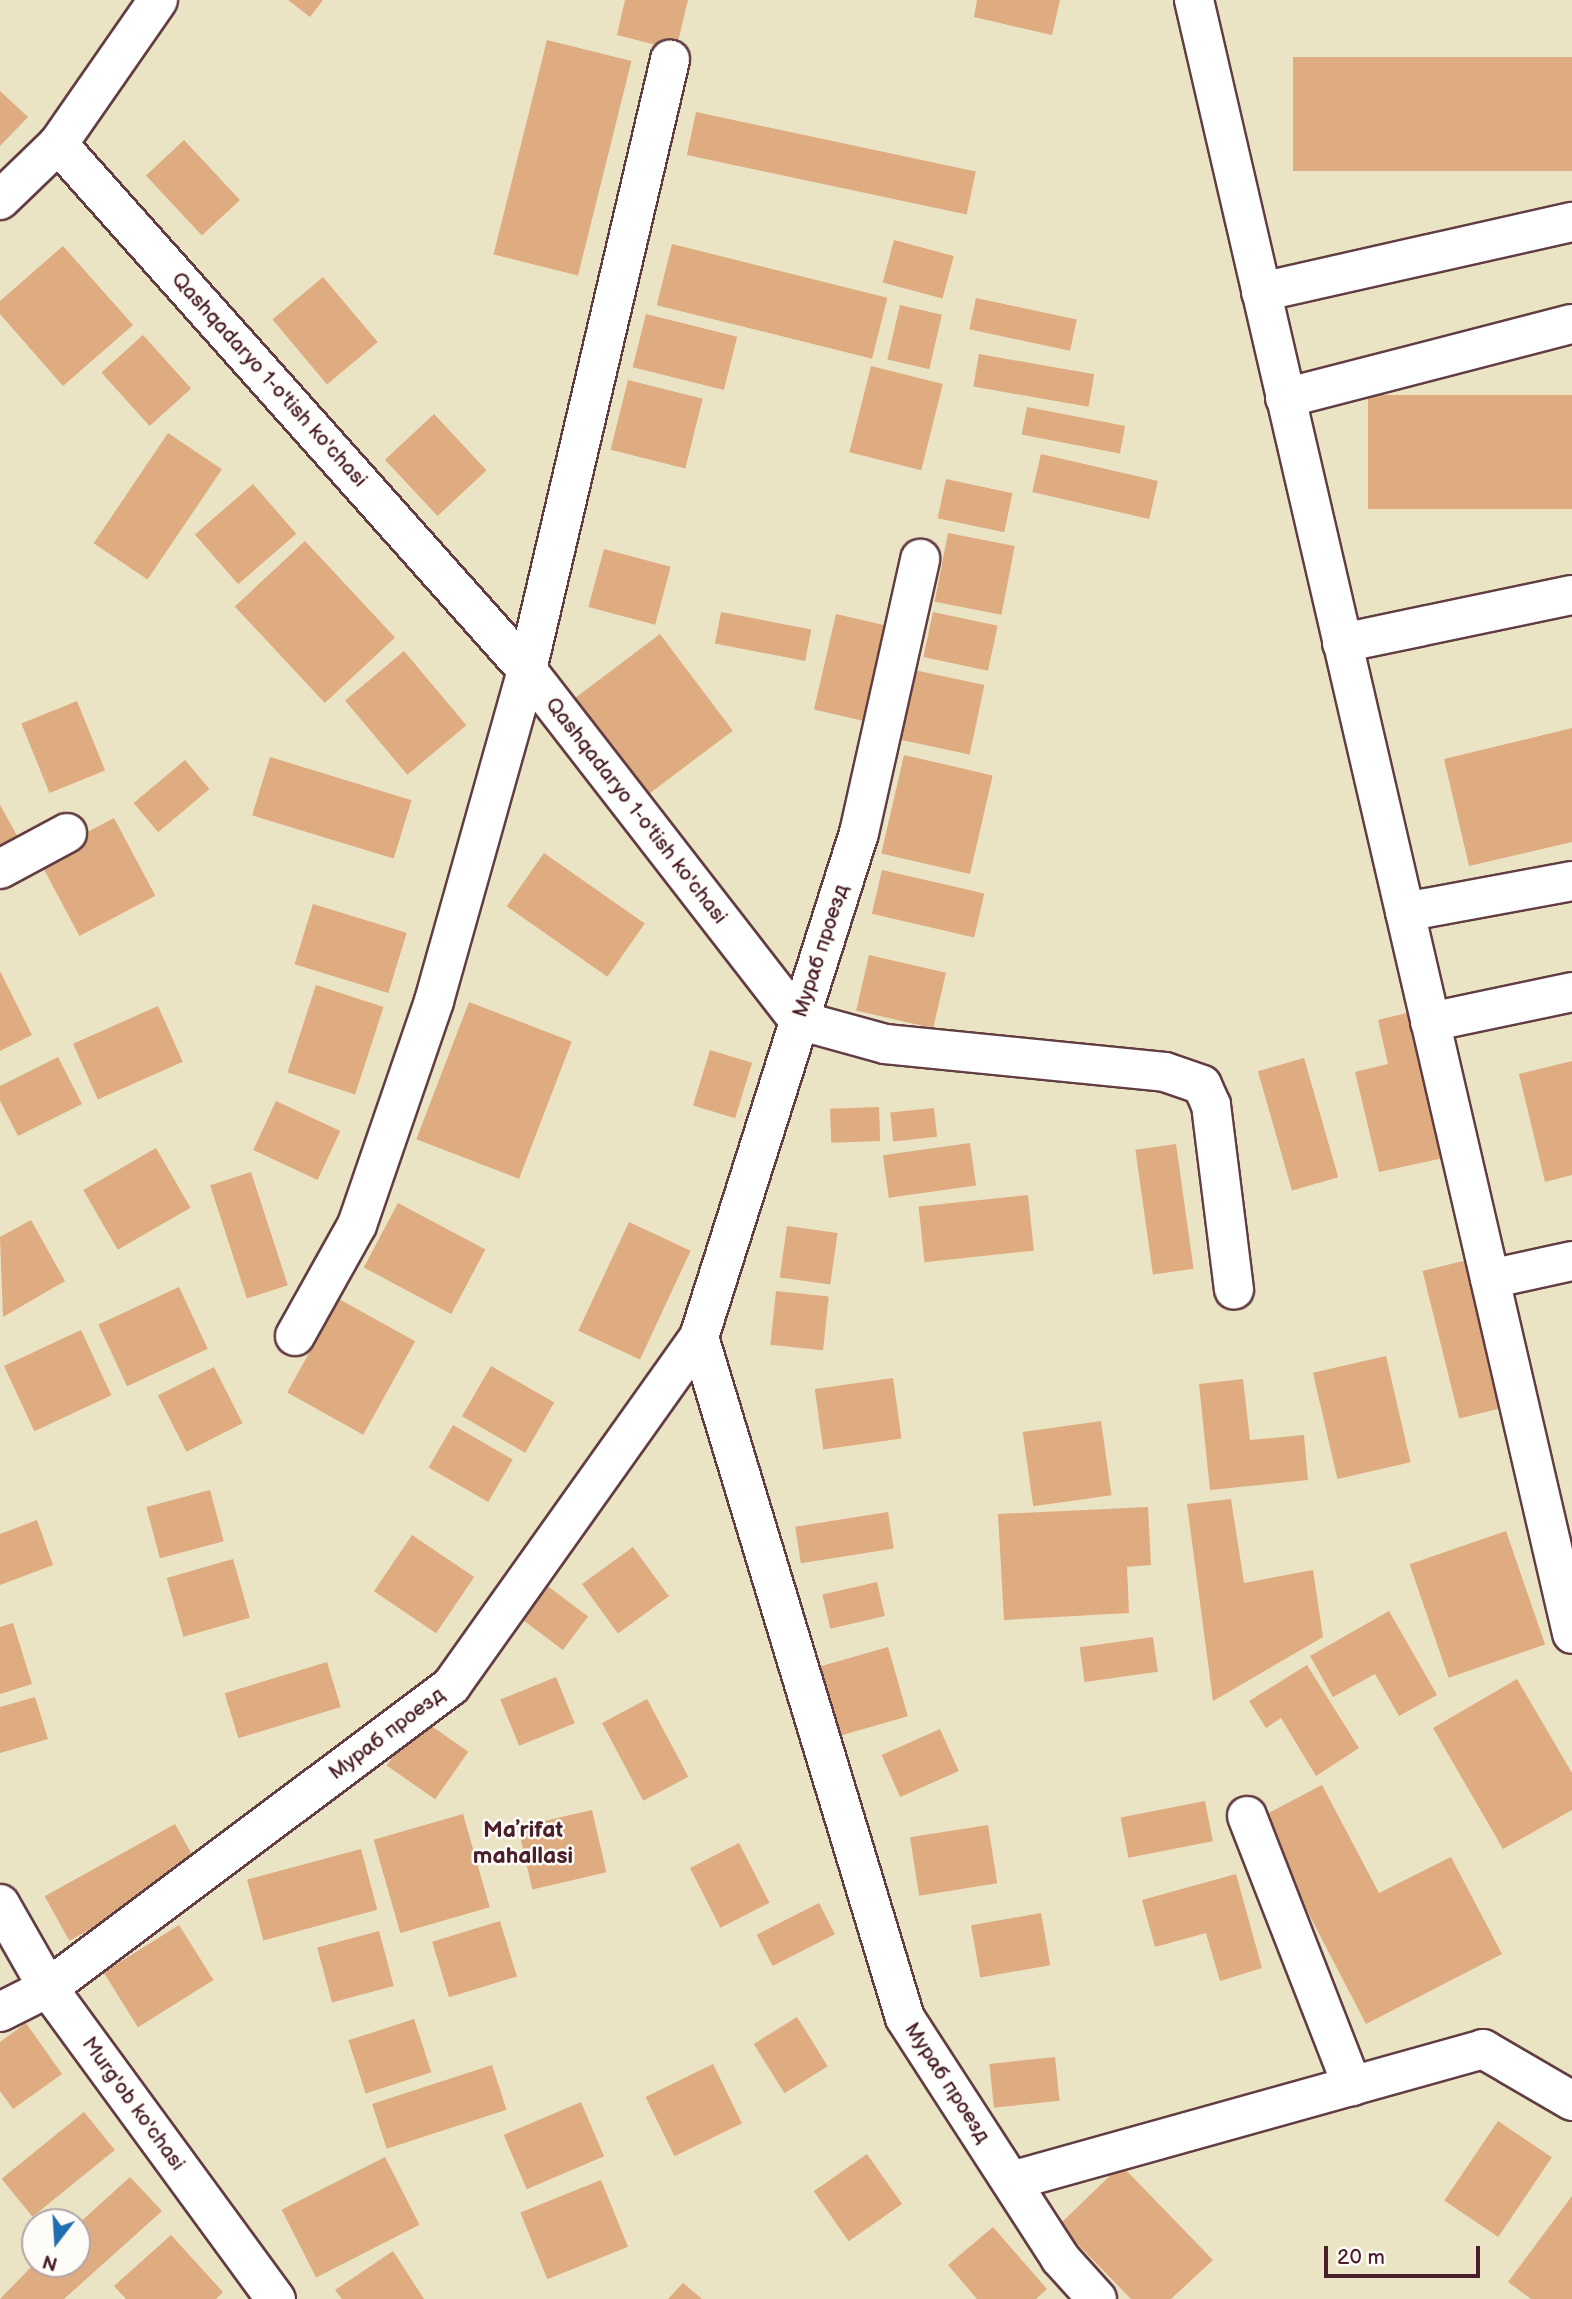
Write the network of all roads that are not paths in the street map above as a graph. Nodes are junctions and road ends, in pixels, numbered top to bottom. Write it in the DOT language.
graph roads {
  1 [pos="158,0"];
  2 [pos="1206,3"];
  3 [pos="670,60"];
  4 [pos="58,144"];
  5 [pos="0,200"];
  6 [pos="1572,222"];
  7 [pos="1261,292"];
  8 [pos="1572,324"];
  9 [pos="1285,398"];
  10 [pos="920,559"];
  11 [pos="1572,594"];
  12 [pos="1342,643"];
  13 [pos="527,670"];
  14 [pos="67,833"];
  15 [pos="0,869"];
  16 [pos="1572,881"];
  17 [pos="1405,912"];
  18 [pos="1572,992"];
  19 [pos="798,1020"];
  20 [pos="1430,1022"];
  21 [pos="1572,1261"];
  22 [pos="1490,1279"];
  23 [pos="1234,1290"];
  24 [pos="295,1336"];
  25 [pos="699,1337"];
  26 [pos="1570,1618"];
  27 [pos="1247,1816"];
  28 [pos="0,1904"];
  29 [pos="48,1988"];
  30 [pos="0,2012"];
  31 [pos="1352,2086"];
  32 [pos="1572,2101"];
  33 [pos="1011,2181"];
  34 [pos="276,2299"];
  35 [pos="1097,2299"];
  1 -- 4 [label="street"];
  2 -- 7 [label="street"];
  3 -- 13 [label="street"];
  4 -- 5 [label="street"];
  4 -- 13 [label="street, Qashqadaryo 1-o'tish ko'chasi"];
  6 -- 7 [label="street"];
  7 -- 9 [label="street"];
  8 -- 9 [label="street"];
  9 -- 12 [label="street"];
  10 -- 19 [label="street, Мураб проезд"];
  11 -- 12 [label="street"];
  12 -- 17 [label="street"];
  13 -- 19 [label="street, Qashqadaryo 1-o'tish ko'chasi"];
  13 -- 24 [label="street"];
  14 -- 15 [label="street"];
  16 -- 17 [label="street"];
  17 -- 20 [label="street"];
  18 -- 20 [label="street"];
  19 -- 23 [label="street"];
  19 -- 25 [label="street, Мураб проезд"];
  20 -- 22 [label="street"];
  21 -- 22 [label="street"];
  22 -- 26 [label="street"];
  25 -- 29 [label="street, Мураб проезд"];
  25 -- 33 [label="street, Мураб проезд"];
  27 -- 31 [label="street"];
  28 -- 29 [label="street, Murg'ob ko'chasi"];
  29 -- 30 [label="street, Мураб проезд"];
  29 -- 34 [label="street, Murg'ob ko'chasi"];
  31 -- 32 [label="street"];
  31 -- 33 [label="street"];
  33 -- 35 [label="street, Мураб проезд"];
}
